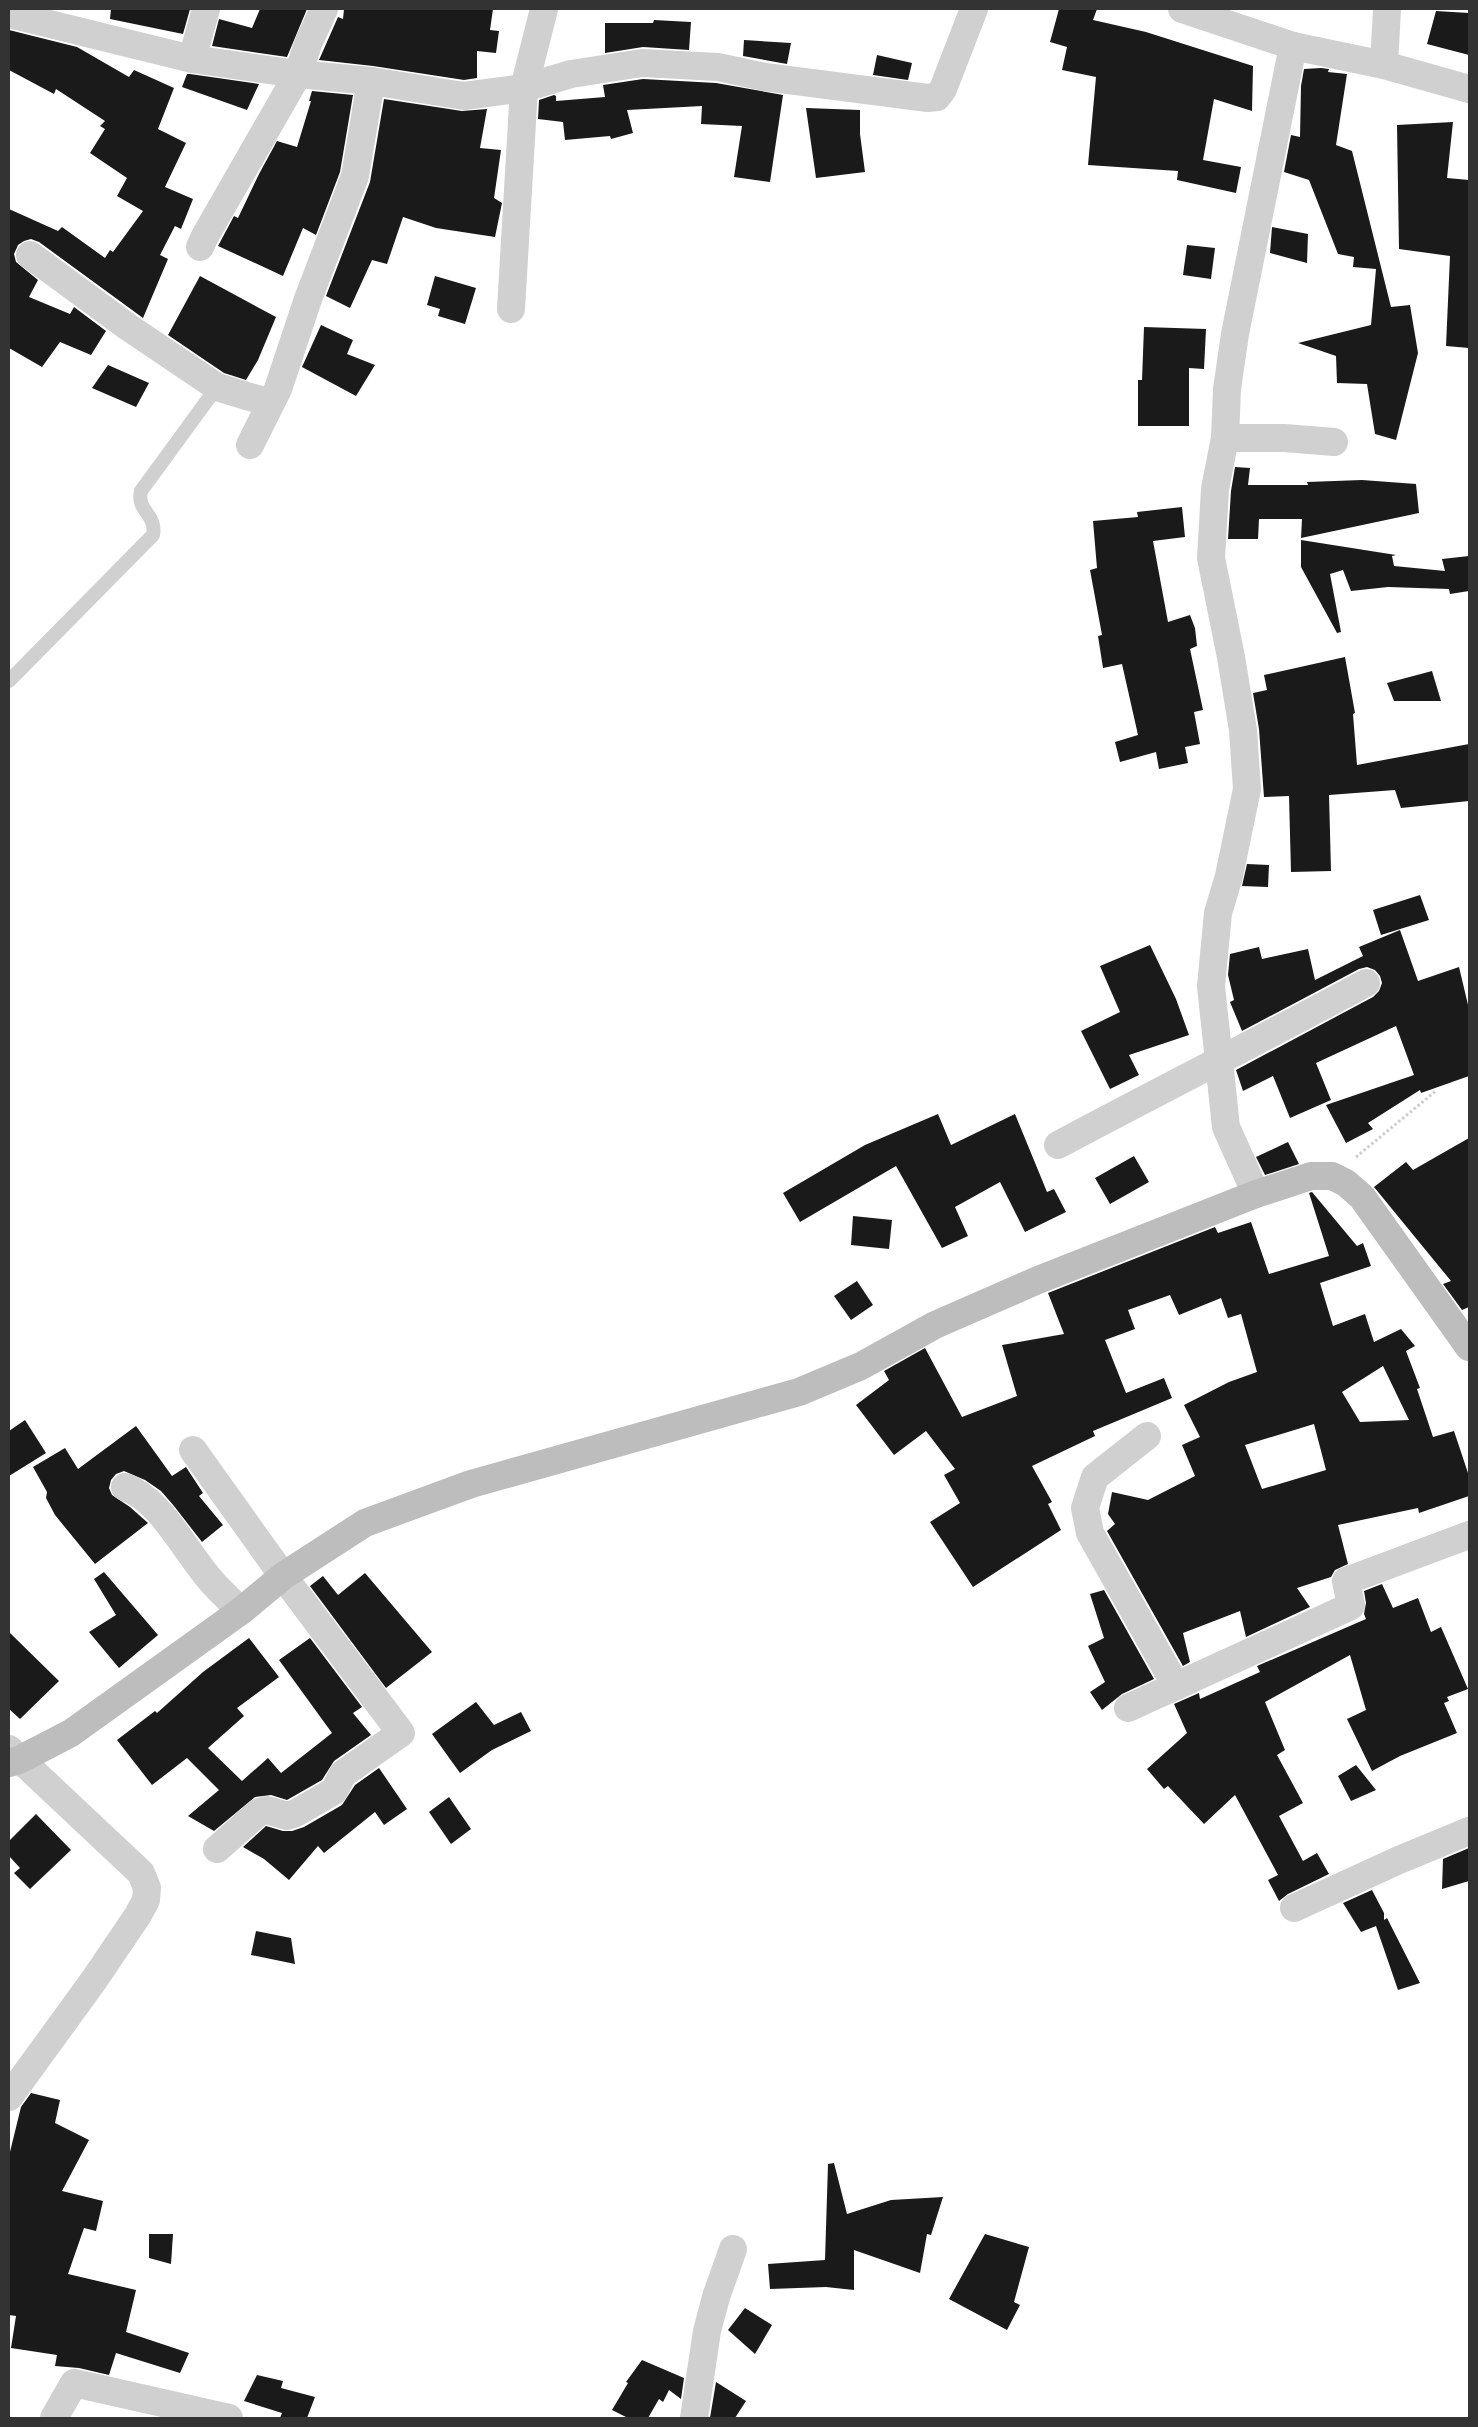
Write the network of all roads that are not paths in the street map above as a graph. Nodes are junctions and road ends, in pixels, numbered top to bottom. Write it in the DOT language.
graph roads {
  1 [pos="206,9"];
  2 [pos="324,9"];
  3 [pos="544,9"];
  4 [pos="974,9"];
  5 [pos="1182,9"];
  6 [pos="1387,9"];
  7 [pos="9,14"];
  8 [pos="1293,46"];
  9 [pos="192,59"];
  10 [pos="1384,66"];
  11 [pos="298,74"];
  12 [pos="371,81"];
  13 [pos="524,88"];
  14 [pos="1469,89"];
  15 [pos="200,247"];
  16 [pos="30,255"];
  17 [pos="511,309"];
  18 [pos="218,387"];
  19 [pos="270,404"];
  20 [pos="1225,438"];
  21 [pos="1334,442"];
  22 [pos="250,445"];
  23 [pos="9,681"];
  24 [pos="1366,983"];
  25 [pos="1218,1060"];
  26 [pos="1058,1145"];
  27 [pos="1256,1194"];
  28 [pos="1469,1347"];
  29 [pos="1147,1436"];
  30 [pos="193,1450"];
  31 [pos="125,1487"];
  32 [pos="1469,1535"];
  33 [pos="283,1576"];
  34 [pos="241,1611"];
  35 [pos="1176,1686"];
  36 [pos="1128,1708"];
  37 [pos="12,1757"];
  38 [pos="1469,1831"];
  39 [pos="217,1849"];
  40 [pos="1294,1908"];
  41 [pos="9,2095"];
  42 [pos="733,2249"];
  43 [pos="54,2418"];
  44 [pos="229,2418"];
  45 [pos="694,2418"];
  1 -- 9 [label="street"];
  2 -- 11 [label="street"];
  3 -- 13 [label="street"];
  4 -- 13 [label="street"];
  5 -- 8 [label="street"];
  6 -- 10 [label="street"];
  7 -- 9 [label="street"];
  8 -- 10 [label="street"];
  8 -- 20 [label="street"];
  9 -- 11 [label="street"];
  10 -- 14 [label="street"];
  11 -- 12 [label="street"];
  11 -- 15 [label="street"];
  12 -- 13 [label="street"];
  12 -- 19 [label="street"];
  13 -- 17 [label="street"];
  16 -- 18 [label="street"];
  18 -- 19 [label="street"];
  18 -- 23 [label="lane"];
  19 -- 22 [label="street"];
  20 -- 21 [label="street"];
  20 -- 25 [label="street"];
  24 -- 25 [label="street"];
  25 -- 26 [label="street"];
  25 -- 27 [label="street"];
  27 -- 28 [label="street"];
  27 -- 33 [label="street"];
  29 -- 35 [label="street"];
  30 -- 33 [label="street"];
  31 -- 34 [label="street"];
  32 -- 35 [label="street"];
  33 -- 34 [label="street"];
  33 -- 39 [label="street"];
  34 -- 37 [label="street"];
  35 -- 36 [label="street"];
  37 -- 41 [label="street"];
  38 -- 40 [label="street"];
  42 -- 45 [label="street"];
  43 -- 44 [label="street"];
}
